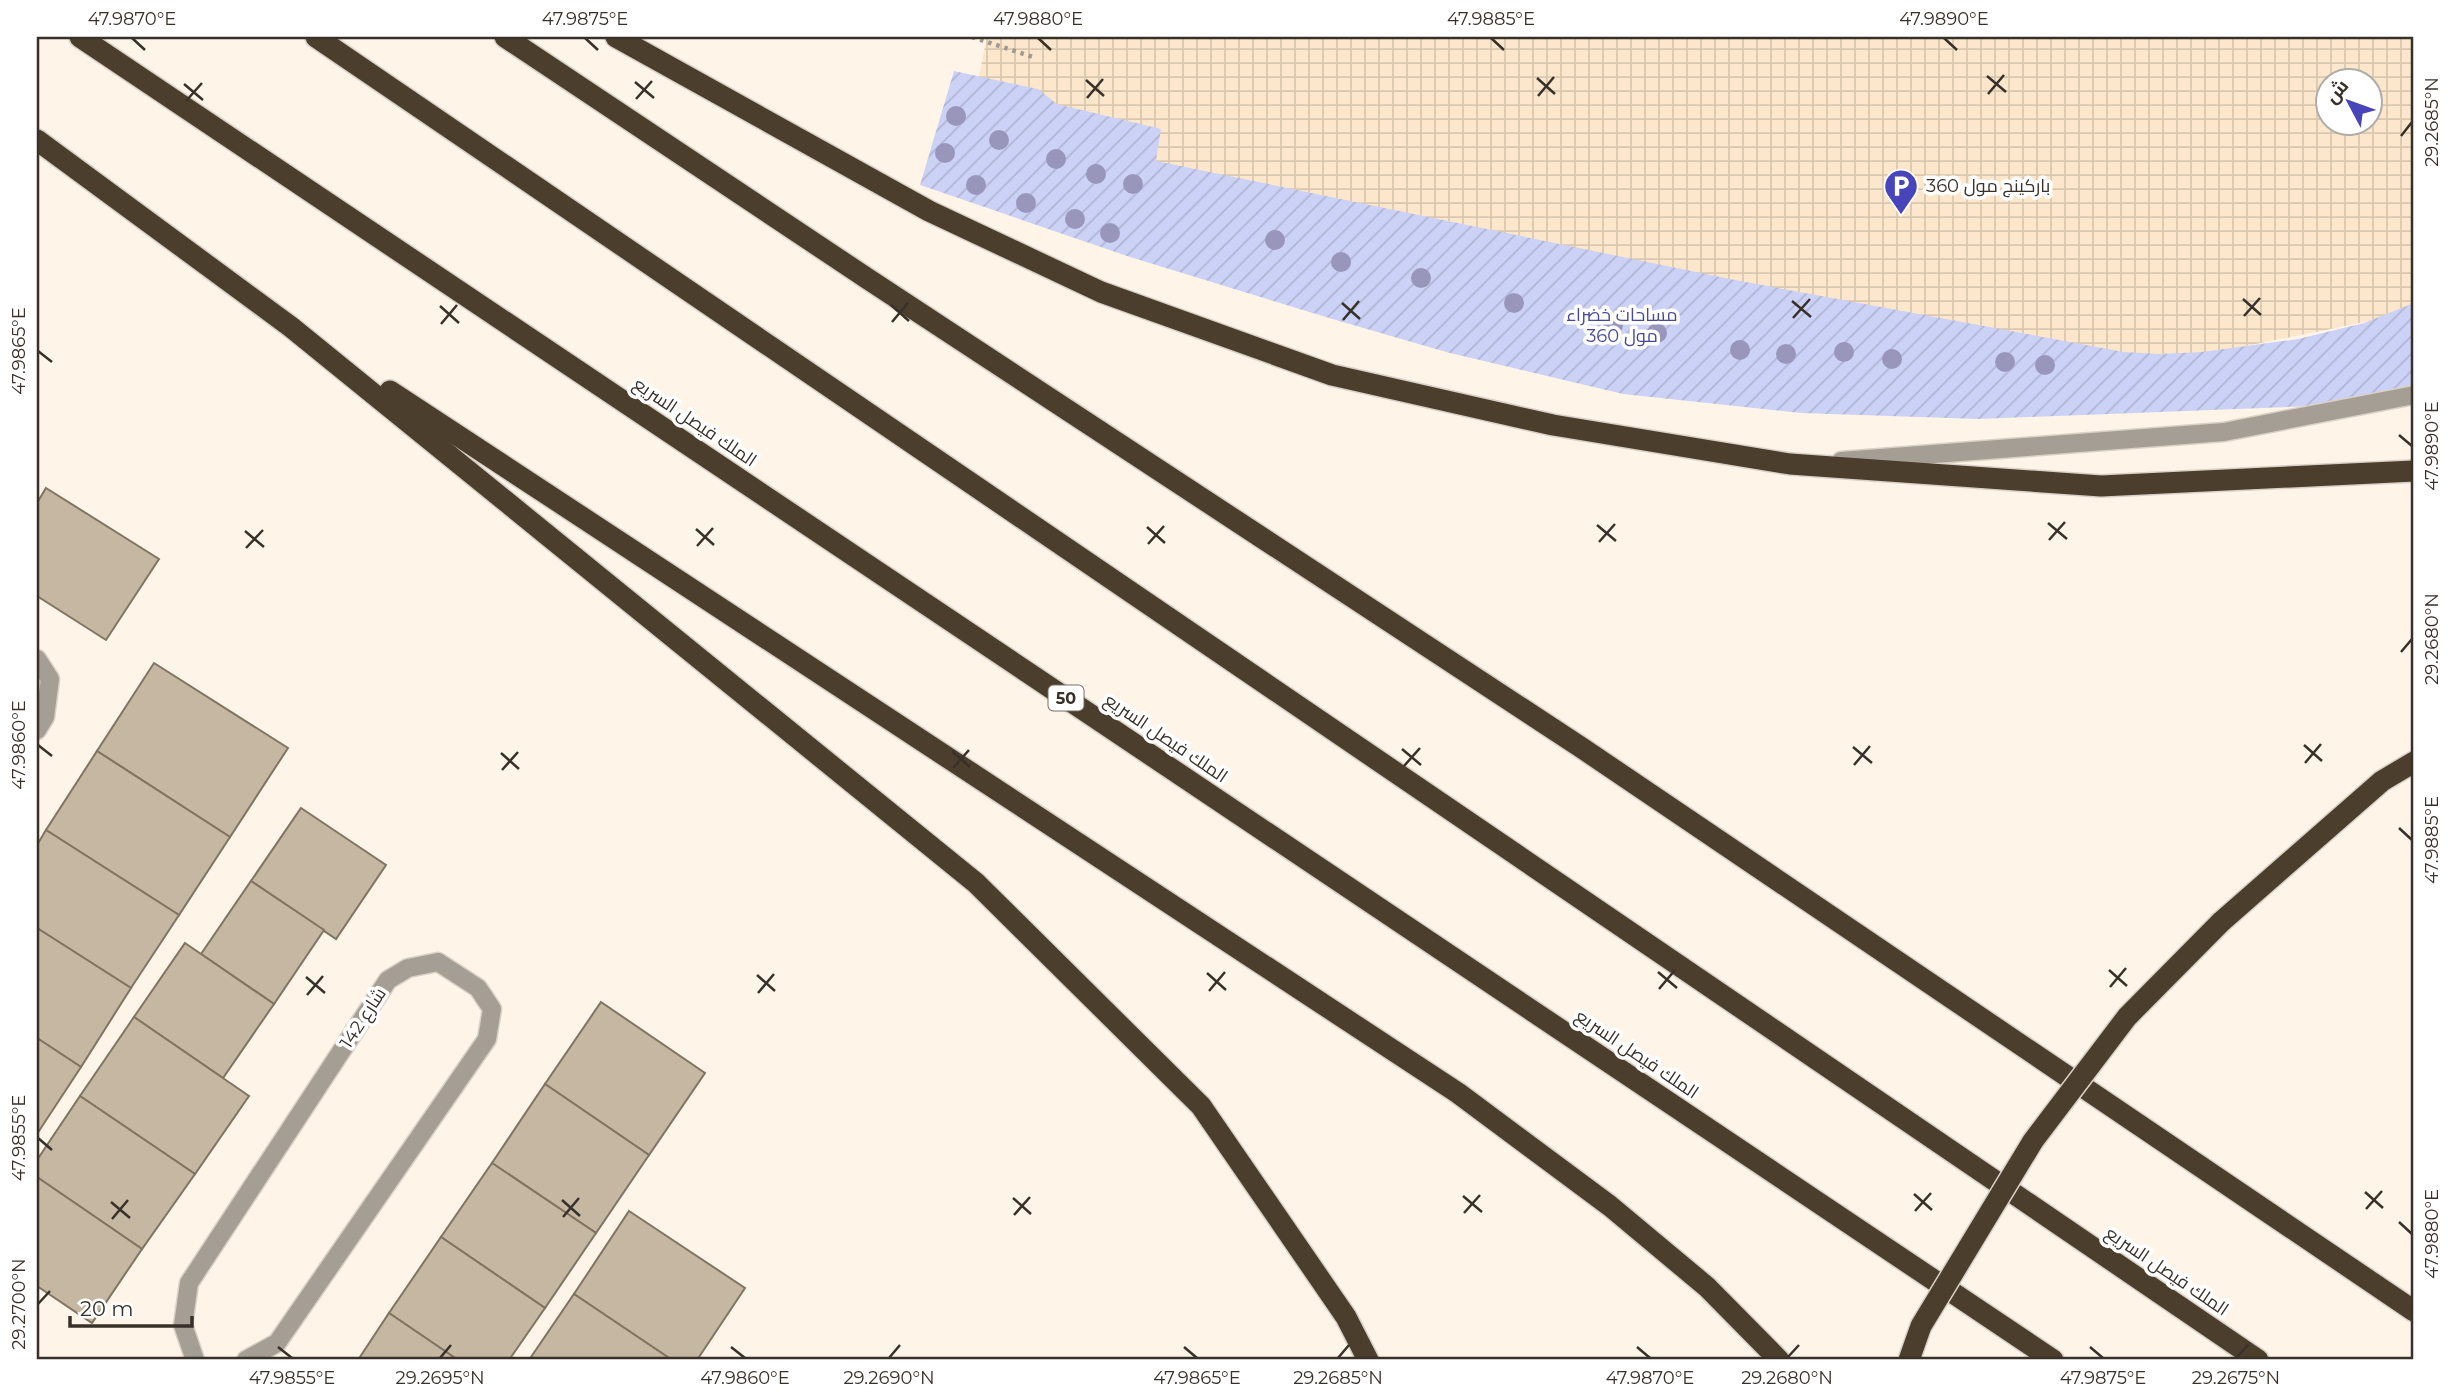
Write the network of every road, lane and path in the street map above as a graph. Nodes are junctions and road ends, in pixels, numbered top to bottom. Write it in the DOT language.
graph roads {
  1 [pos="80,37"];
  2 [pos="316,37"];
  3 [pos="505,37"];
  4 [pos="617,37"];
  5 [pos="972,37"];
  6 [pos="1036,58"];
  7 [pos="37,140"];
  8 [pos="291,327"];
  9 [pos="2414,395"];
  10 [pos="1790,464"];
  11 [pos="2414,471"];
  12 [pos="37,659"];
  13 [pos="37,730"];
  14 [pos="2414,762"];
  15 [pos="2414,1311"];
  16 [pos="195,1360"];
  17 [pos="246,1360"];
  18 [pos="1368,1360"];
  19 [pos="1779,1360"];
  20 [pos="1909,1360"];
  21 [pos="2053,1360"];
  22 [pos="2258,1360"];
  1 -- 21 [label="highway, الملك فيصل السريع / 50"];
  2 -- 22 [label="highway, الملك فيصل السريع"];
  3 -- 15 [label="highway"];
  4 -- 10 [label="highway"];
  5 -- 6 [label="path"];
  7 -- 8 [label="highway"];
  8 -- 18 [label="highway"];
  8 -- 19 [label="highway"];
  9 -- 10 [label="street"];
  10 -- 11 [label="highway"];
  12 -- 13 [label="street"];
  14 -- 20 [label="highway, bridge"];
  16 -- 17 [label="street, شارع 142"];
}
